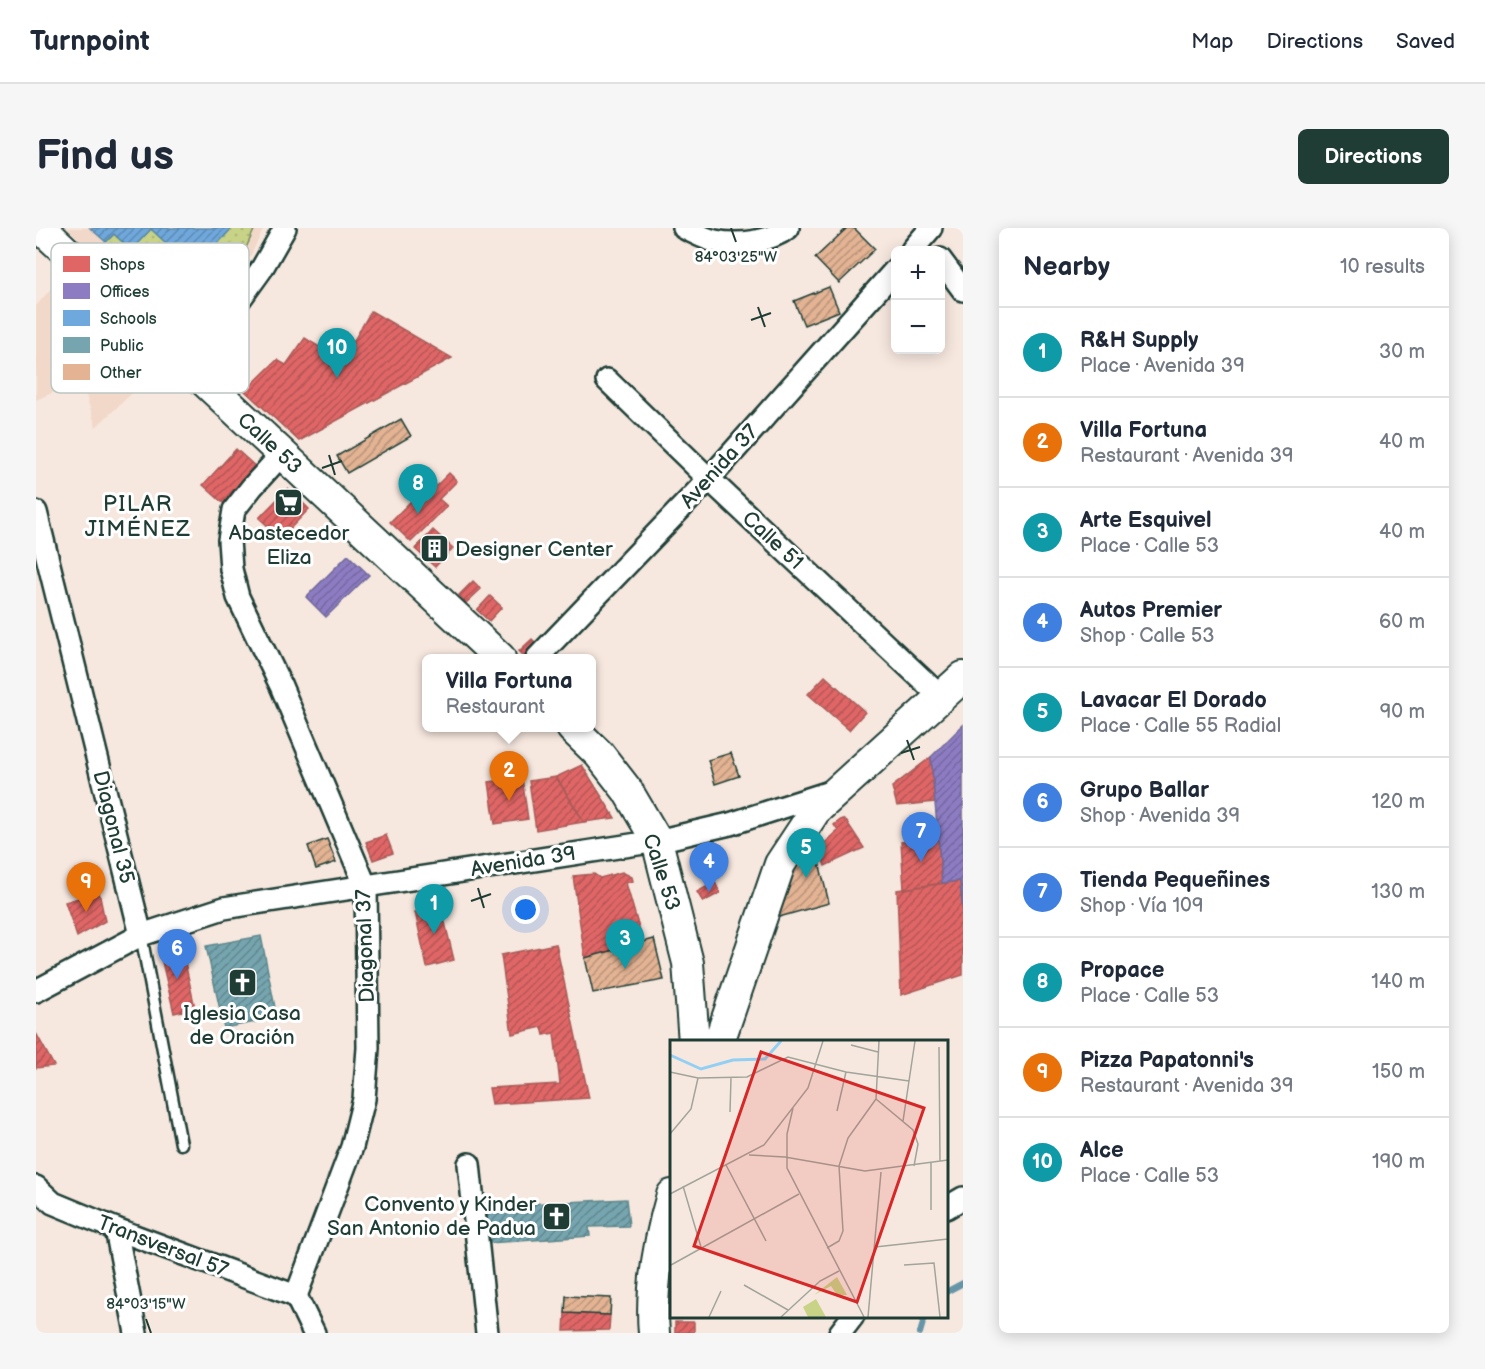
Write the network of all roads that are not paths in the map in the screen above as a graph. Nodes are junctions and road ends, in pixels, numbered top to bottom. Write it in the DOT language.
graph roads {
  1 [pos="41,228"];
  2 [pos="285,228"];
  3 [pos="684,228"];
  4 [pos="788,228"];
  5 [pos="57,243"];
  6 [pos="945,266"];
  7 [pos="891,275"];
  8 [pos="249,287"];
  9 [pos="963,290"];
  10 [pos="608,380"];
  11 [pos="217,393"];
  12 [pos="282,454"];
  13 [pos="708,479"];
  14 [pos="36,512"];
  15 [pos="39,541"];
  16 [pos="496,654"];
  17 [pos="541,654"];
  18 [pos="963,677"];
  19 [pos="942,698"];
  20 [pos="576,732"];
  21 [pos="842,788"];
  22 [pos="657,841"];
  23 [pos="366,887"];
  24 [pos="141,935"];
  25 [pos="36,991"];
  26 [pos="693,1040"];
  27 [pos="720,1040"];
  28 [pos="181,1144"];
  29 [pos="470,1164"];
  30 [pos="36,1187"];
  31 [pos="963,1198"];
  32 [pos="670,1202"];
  33 [pos="948,1207"];
  34 [pos="116,1229"];
  35 [pos="296,1296"];
  36 [pos="852,1318"];
  37 [pos="136,1333"];
  38 [pos="314,1333"];
  39 [pos="487,1333"];
  40 [pos="654,1333"];
  41 [pos="840,1333"];
  1 -- 5 [label="main road, Calle 53"];
  2 -- 8 [label="street"];
  3 -- 4 [label="street"];
  6 -- 9 [label="street"];
  7 -- 13 [label="street, Avenida 37"];
  10 -- 13 [label="street, Calle 51"];
  11 -- 12 [label="main road, Calle 53"];
  12 -- 16 [label="main road, Calle 53"];
  12 -- 23 [label="street, Diagonal 37"];
  13 -- 17 [label="street, Avenida 37"];
  13 -- 19 [label="street, Calle 51"];
  14 -- 15 [label="street, Diagonal 35"];
  15 -- 24 [label="street, Diagonal 35"];
  18 -- 19 [label="main road"];
  19 -- 21 [label="main road"];
  20 -- 22 [label="main road, Calle 53"];
  21 -- 22 [label="street, Avenida 39"];
  21 -- 27 [label="main road"];
  22 -- 23 [label="street, Avenida 39"];
  22 -- 26 [label="main road, Calle 53"];
  23 -- 24 [label="street, Avenida 39"];
  23 -- 35 [label="street, Diagonal 37"];
  24 -- 25 [label="street, Avenida 39"];
  24 -- 28 [label="lane, Diagonal 35"];
  29 -- 39 [label="street"];
  30 -- 34 [label="street, Transversal 57"];
  31 -- 33 [label="street"];
  32 -- 40 [label="main road"];
  34 -- 35 [label="street, Transversal 57"];
  34 -- 37 [label="street"];
  35 -- 38 [label="street"];
  36 -- 41 [label="street"];
}
